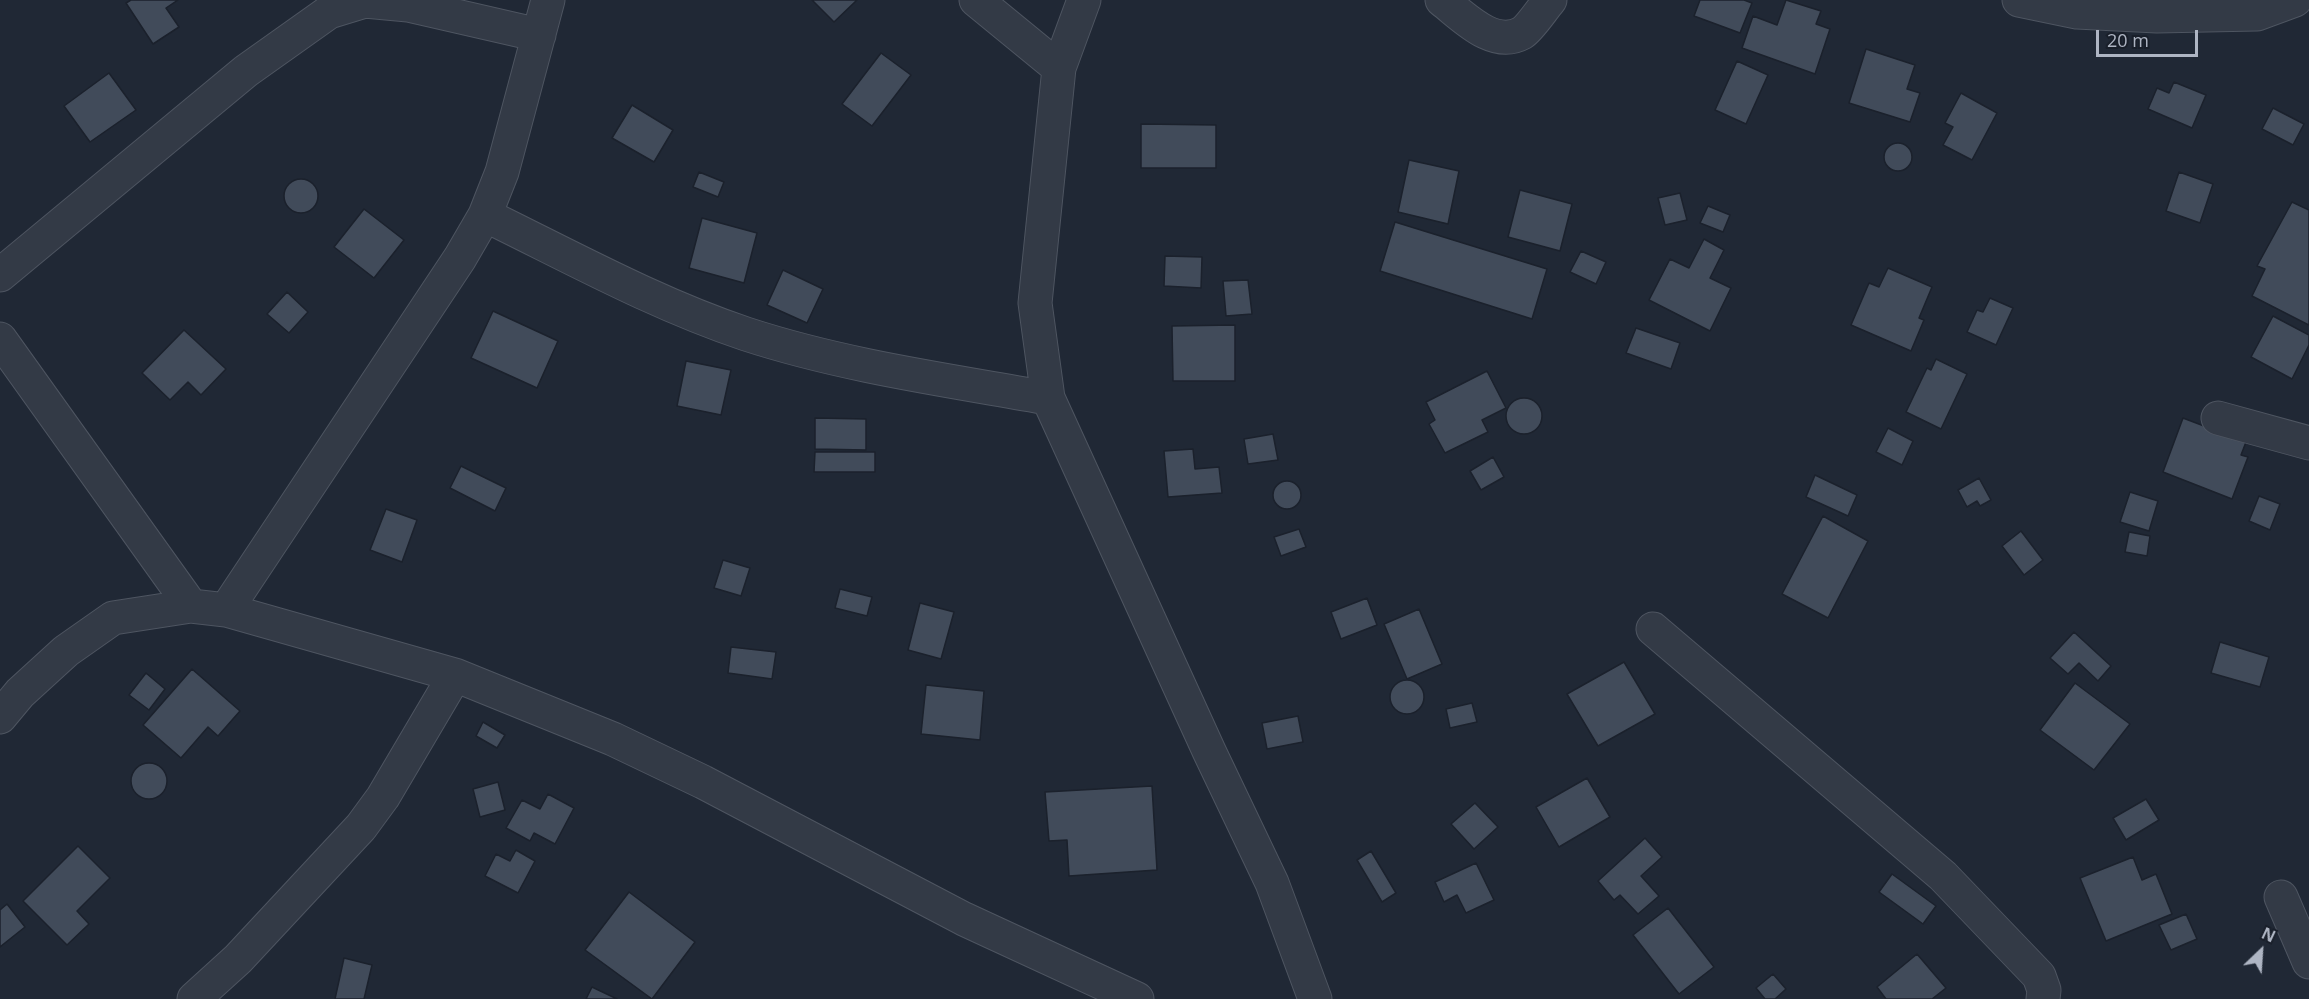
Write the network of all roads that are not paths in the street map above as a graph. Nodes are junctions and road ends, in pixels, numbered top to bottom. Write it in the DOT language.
graph roads {
  1 [pos="548,0"];
  2 [pos="976,0"];
  3 [pos="1084,0"];
  4 [pos="1442,0"];
  5 [pos="1550,0"];
  6 [pos="2019,0"];
  7 [pos="2295,0"];
  8 [pos="539,34"];
  9 [pos="1059,68"];
  10 [pos="485,215"];
  11 [pos="0,275"];
  12 [pos="0,339"];
  13 [pos="1048,398"];
  14 [pos="2218,418"];
  15 [pos="2309,443"];
  16 [pos="190,606"];
  17 [pos="226,610"];
  18 [pos="1653,629"];
  19 [pos="455,675"];
  20 [pos="0,717"];
  21 [pos="2281,897"];
  22 [pos="2309,962"];
  23 [pos="194,999"];
  24 [pos="1137,999"];
  25 [pos="1315,999"];
  26 [pos="2043,999"];
  1 -- 8 [label="street"];
  2 -- 9 [label="street"];
  3 -- 9 [label="street"];
  4 -- 5 [label="street"];
  6 -- 7 [label="street"];
  8 -- 10 [label="street"];
  8 -- 11 [label="street"];
  9 -- 13 [label="street"];
  10 -- 13 [label="street"];
  10 -- 17 [label="street"];
  12 -- 16 [label="street"];
  13 -- 25 [label="street"];
  14 -- 15 [label="street"];
  16 -- 17 [label="street"];
  16 -- 20 [label="street"];
  17 -- 19 [label="street"];
  18 -- 26 [label="street"];
  19 -- 23 [label="street"];
  19 -- 24 [label="street"];
  21 -- 22 [label="street"];
}
